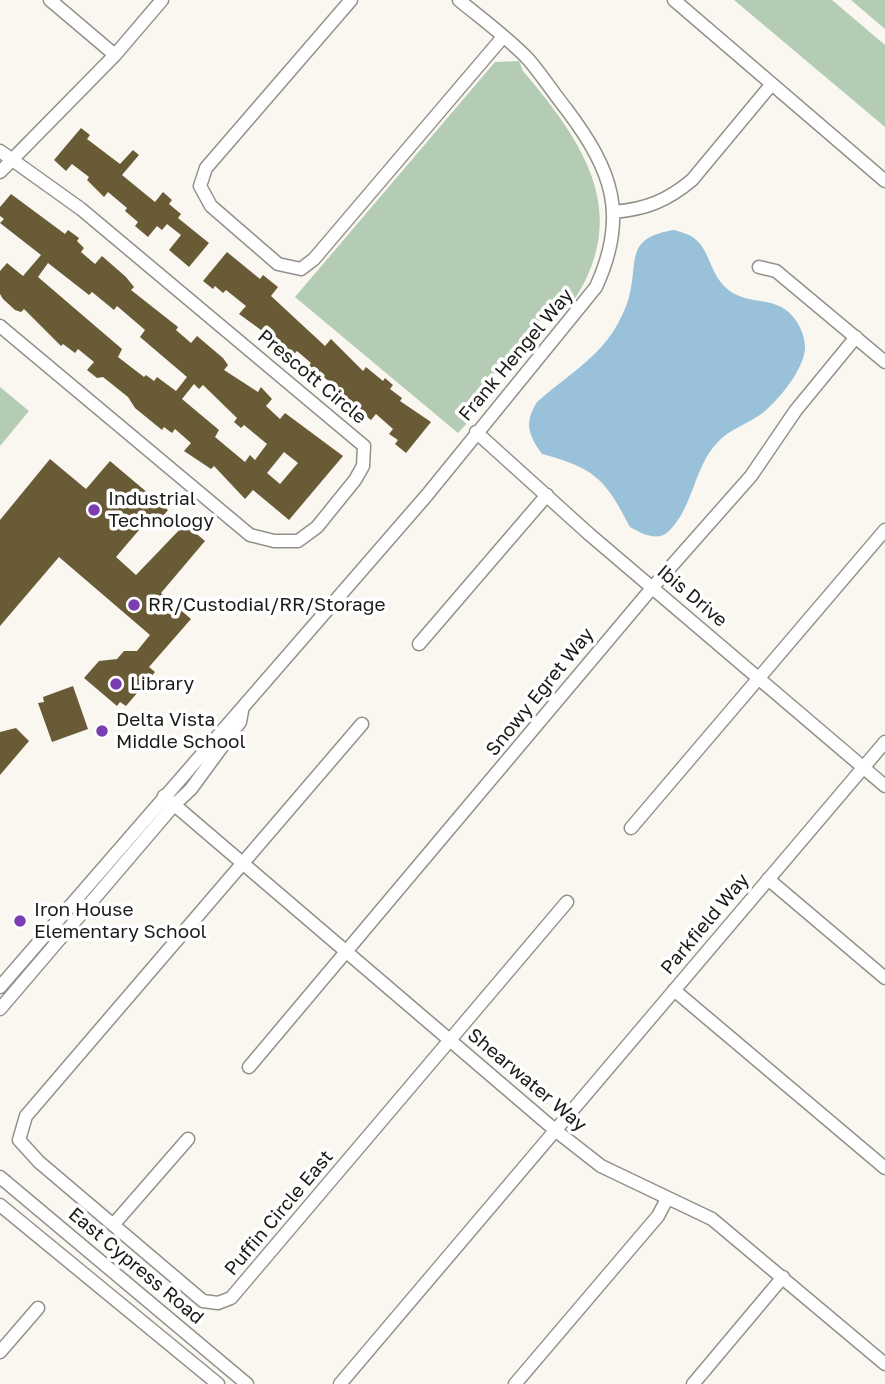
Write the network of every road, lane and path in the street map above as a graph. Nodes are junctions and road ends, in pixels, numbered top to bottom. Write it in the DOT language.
graph roads {
  1 [pos="50,0"];
  2 [pos="162,0"];
  3 [pos="351,0"];
  4 [pos="459,0"];
  5 [pos="674,0"];
  6 [pos="503,37"];
  7 [pos="115,55"];
  8 [pos="772,85"];
  9 [pos="0,151"];
  10 [pos="12,160"];
  11 [pos="0,172"];
  12 [pos="885,181"];
  13 [pos="614,212"];
  14 [pos="759,267"];
  15 [pos="0,326"];
  16 [pos="856,337"];
  17 [pos="885,362"];
  18 [pos="476,432"];
  19 [pos="547,495"];
  20 [pos="885,530"];
  21 [pos="652,587"];
  22 [pos="419,644"];
  23 [pos="758,678"];
  24 [pos="362,723"];
  25 [pos="885,742"];
  26 [pos="863,768"];
  27 [pos="885,786"];
  28 [pos="169,800"];
  29 [pos="631,828"];
  30 [pos="242,864"];
  31 [pos="768,879"];
  32 [pos="567,902"];
  33 [pos="347,952"];
  34 [pos="885,978"];
  35 [pos="0,986"];
  36 [pos="674,990"];
  37 [pos="0,1009"];
  38 [pos="450,1040"];
  39 [pos="249,1067"];
  40 [pos="555,1130"];
  41 [pos="188,1139"];
  42 [pos="885,1168"];
  43 [pos="0,1177"];
  44 [pos="667,1199"];
  45 [pos="0,1205"];
  46 [pos="113,1225"];
  47 [pos="783,1277"];
  48 [pos="38,1308"];
  49 [pos="0,1352"];
  50 [pos="885,1364"];
  51 [pos="218,1384"];
  52 [pos="247,1384"];
  53 [pos="340,1384"];
  54 [pos="515,1384"];
  55 [pos="692,1384"];
  1 -- 7 [label="street"];
  2 -- 7 [label="street"];
  3 -- 6 [label="street"];
  4 -- 6 [label="street, Frank Hengel Way"];
  5 -- 8 [label="street"];
  6 -- 13 [label="street, Frank Hengel Way"];
  7 -- 10 [label="street"];
  8 -- 12 [label="street"];
  8 -- 13 [label="street"];
  9 -- 10 [label="street"];
  10 -- 11 [label="street"];
  10 -- 15 [label="street, Prescott Circle"];
  13 -- 18 [label="street, Frank Hengel Way"];
  14 -- 16 [label="street"];
  16 -- 17 [label="street"];
  16 -- 21 [label="street, Snowy Egret Way"];
  18 -- 19 [label="street, Ibis Drive"];
  18 -- 28 [label="street, Frank Hengel Way"];
  19 -- 21 [label="street, Ibis Drive"];
  19 -- 22 [label="street"];
  20 -- 23 [label="street"];
  21 -- 23 [label="street, Ibis Drive"];
  21 -- 33 [label="street, Snowy Egret Way"];
  23 -- 26 [label="street, Ibis Drive"];
  23 -- 29 [label="street"];
  24 -- 30 [label="street"];
  25 -- 26 [label="street, Parkfield Way"];
  26 -- 27 [label="street, Ibis Drive"];
  26 -- 31 [label="street, Parkfield Way"];
  28 -- 30 [label="street, Shearwater Way"];
  28 -- 35 [label="street, Frank Hengel Way"];
  28 -- 37 [label="street, Frank Hengel Way"];
  30 -- 33 [label="street, Shearwater Way"];
  30 -- 46 [label="street, Puffin Circle East"];
  31 -- 34 [label="street"];
  31 -- 36 [label="street, Parkfield Way"];
  32 -- 38 [label="street, Puffin Circle East"];
  33 -- 38 [label="street, Shearwater Way"];
  33 -- 39 [label="street, Snowy Egret Way"];
  36 -- 40 [label="street, Parkfield Way"];
  36 -- 42 [label="street"];
  38 -- 40 [label="street, Shearwater Way"];
  38 -- 46 [label="street, Puffin Circle East"];
  40 -- 44 [label="street, Shearwater Way"];
  40 -- 53 [label="street, Parkfield Way"];
  41 -- 46 [label="street"];
  43 -- 52 [label="street, East Cypress Road"];
  44 -- 47 [label="street, Shearwater Way"];
  44 -- 54 [label="street"];
  45 -- 51 [label="street, East Cypress Road"];
  47 -- 50 [label="street, Shearwater Way"];
  47 -- 55 [label="street"];
  48 -- 49 [label="street"];
}
